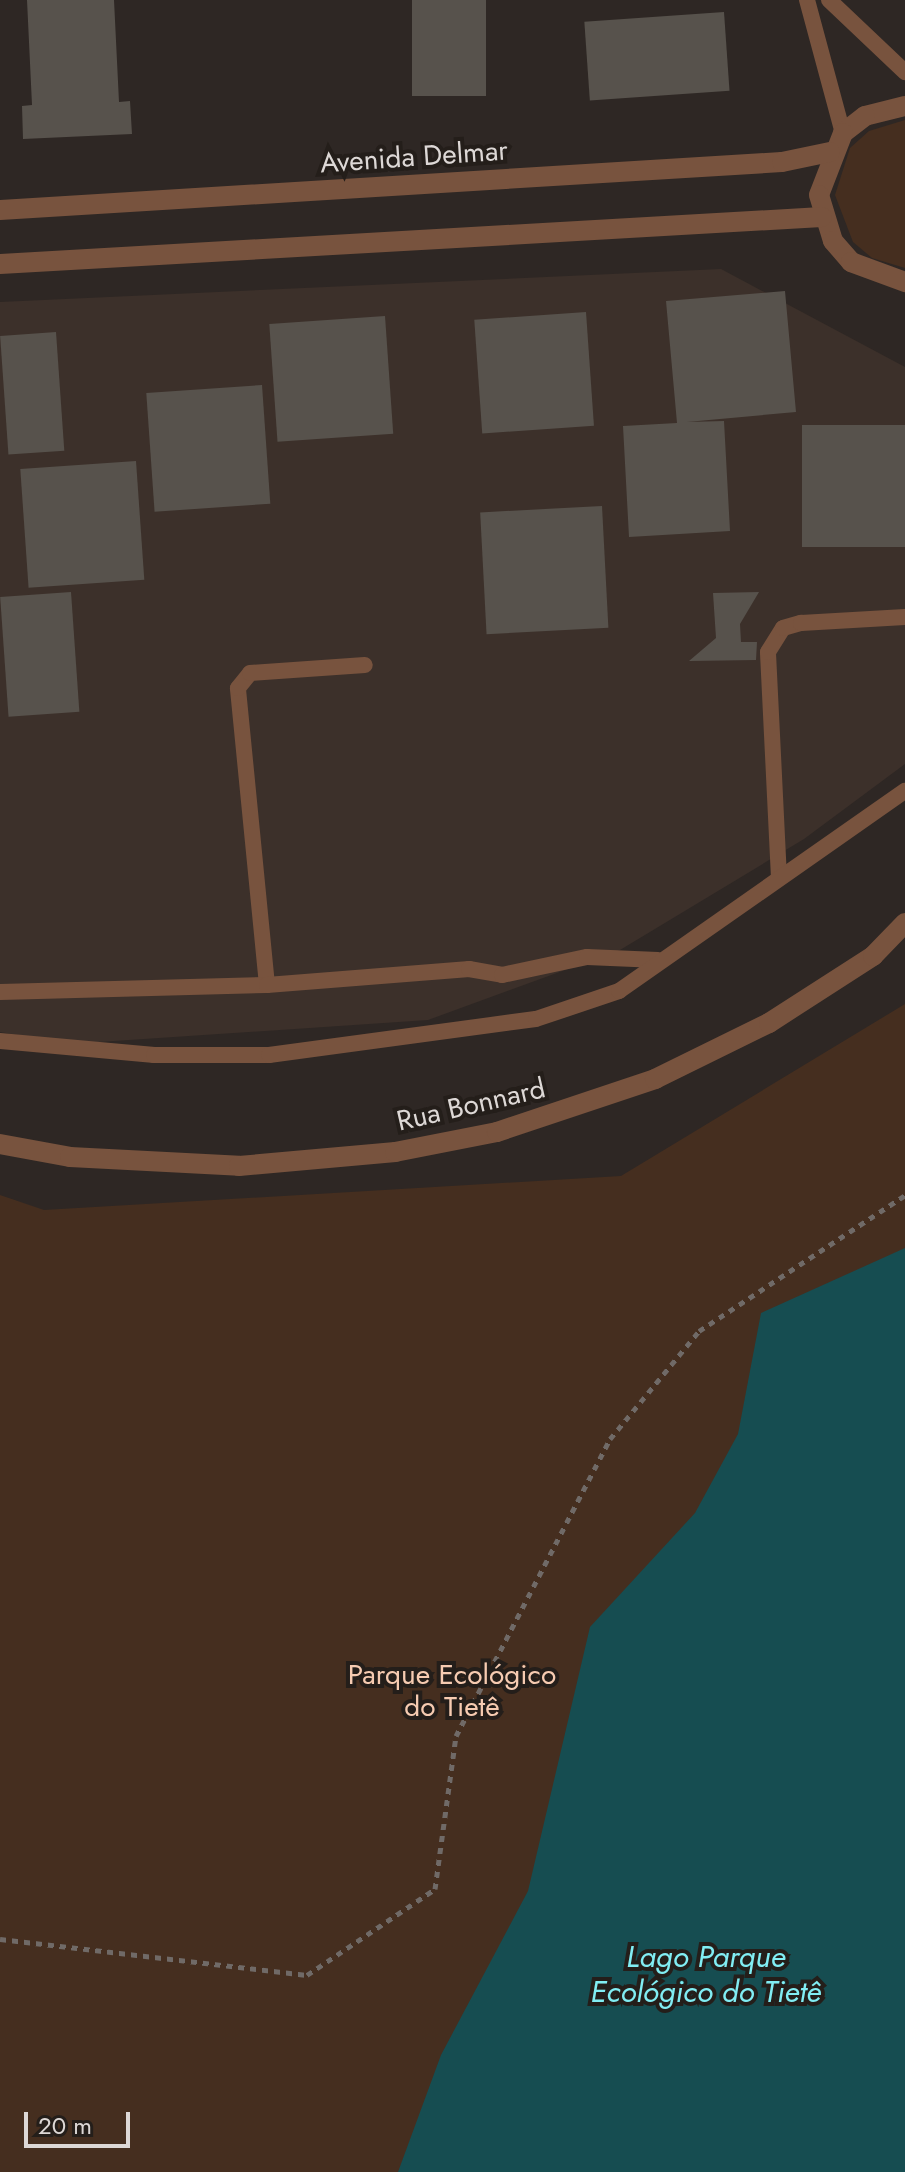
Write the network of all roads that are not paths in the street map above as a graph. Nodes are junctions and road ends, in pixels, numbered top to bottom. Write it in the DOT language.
graph roads {
  1 [pos="807,0"];
  2 [pos="829,0"];
  3 [pos="905,72"];
  4 [pos="905,106"];
  5 [pos="843,133"];
  6 [pos="830,152"];
  7 [pos="0,210"];
  8 [pos="822,217"];
  9 [pos="0,264"];
  10 [pos="905,282"];
  11 [pos="905,617"];
  12 [pos="365,665"];
  13 [pos="905,791"];
  14 [pos="779,878"];
  15 [pos="905,923"];
  16 [pos="658,960"];
  17 [pos="267,985"];
  18 [pos="0,992"];
  19 [pos="0,1041"];
  20 [pos="0,1144"];
  1 -- 5 [label="lane"];
  2 -- 3 [label="lane"];
  4 -- 5 [label="street"];
  5 -- 6 [label="street"];
  6 -- 7 [label="street, Avenida Delmar"];
  6 -- 8 [label="street"];
  8 -- 9 [label="street"];
  8 -- 10 [label="street"];
  11 -- 14 [label="lane"];
  12 -- 17 [label="lane"];
  13 -- 14 [label="lane"];
  14 -- 16 [label="lane"];
  15 -- 20 [label="street, Rua Bonnard"];
  16 -- 17 [label="lane"];
  16 -- 19 [label="lane"];
  17 -- 18 [label="lane"];
}
